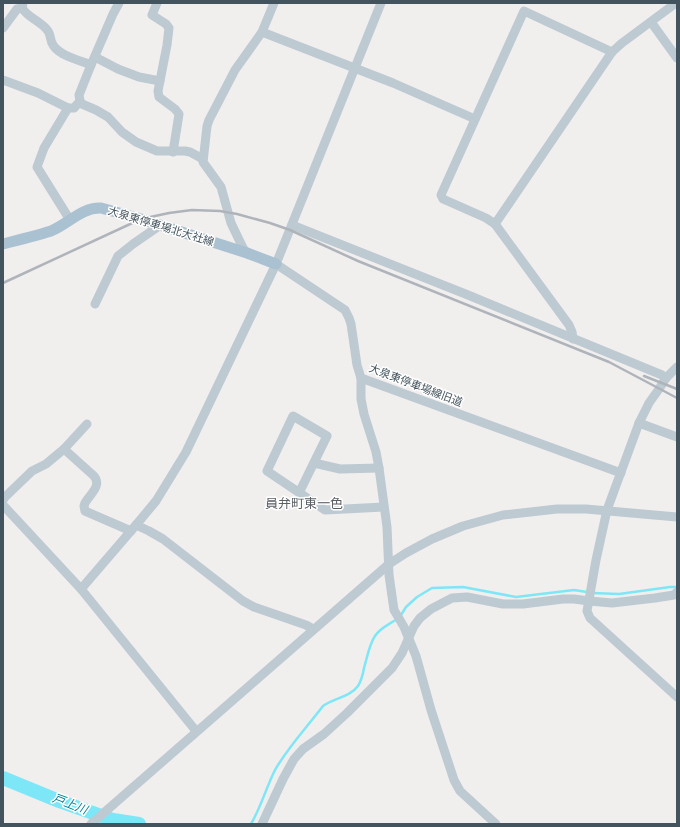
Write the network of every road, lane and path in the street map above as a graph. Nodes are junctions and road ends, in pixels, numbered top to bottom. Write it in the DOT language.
graph roads {
  1 [pos="119,3"];
  2 [pos="157,3"];
  3 [pos="274,3"];
  4 [pos="381,3"];
  5 [pos="676,3"];
  6 [pos="22,6"];
  7 [pos="651,22"];
  8 [pos="3,28"];
  9 [pos="262,32"];
  10 [pos="612,52"];
  11 [pos="677,58"];
  12 [pos="93,61"];
  13 [pos="355,68"];
  14 [pos="3,80"];
  15 [pos="160,81"];
  16 [pos="80,101"];
  17 [pos="68,108"];
  18 [pos="475,119"];
  19 [pos="173,152"];
  20 [pos="203,159"];
  21 [pos="70,220"];
  22 [pos="292,224"];
  23 [pos="496,224"];
  24 [pos="159,226"];
  25 [pos="3,244"];
  26 [pos="247,253"];
  27 [pos="276,264"];
  28 [pos="95,304"];
  29 [pos="574,338"];
  30 [pos="677,367"];
  31 [pos="361,378"];
  32 [pos="666,378"];
  33 [pos="639,423"];
  34 [pos="87,424"];
  35 [pos="677,437"];
  36 [pos="64,449"];
  37 [pos="314,463"];
  38 [pos="378,468"];
  39 [pos="621,473"];
  40 [pos="299,493"];
  41 [pos="3,500"];
  42 [pos="3,505"];
  43 [pos="384,507"];
  44 [pos="607,510"];
  45 [pos="677,517"];
  46 [pos="134,528"];
  47 [pos="389,564"];
  48 [pos="81,589"];
  49 [pos="677,592"];
  50 [pos="589,600"];
  51 [pos="313,629"];
  52 [pos="409,637"];
  53 [pos="677,697"];
  54 [pos="196,731"];
  55 [pos="91,824"];
  56 [pos="262,824"];
  57 [pos="496,824"];
  1 -- 12 [label="street"];
  2 -- 15 [label="street"];
  3 -- 9 [label="street"];
  4 -- 13 [label="street"];
  5 -- 7 [label="street"];
  6 -- 8 [label="street"];
  6 -- 12 [label="street"];
  7 -- 10 [label="street"];
  7 -- 11 [label="street"];
  9 -- 13 [label="street"];
  9 -- 20 [label="street"];
  10 -- 18 [label="street"];
  10 -- 23 [label="street"];
  12 -- 15 [label="street"];
  12 -- 16 [label="street"];
  13 -- 18 [label="street"];
  13 -- 22 [label="street"];
  14 -- 17 [label="street"];
  15 -- 19 [label="street"];
  16 -- 17 [label="street"];
  16 -- 19 [label="street"];
  17 -- 21 [label="street"];
  18 -- 23 [label="street"];
  19 -- 20 [label="street"];
  20 -- 26 [label="street"];
  21 -- 24 [label="main road, 大泉東停車場北大社線"];
  21 -- 25 [label="main road, 大泉東停車場北大社線"];
  22 -- 27 [label="street"];
  22 -- 29 [label="street"];
  23 -- 29 [label="street"];
  24 -- 26 [label="main road, 大泉東停車場北大社線"];
  24 -- 28 [label="street"];
  26 -- 27 [label="main road, 大泉東停車場北大社線"];
  27 -- 31 [label="street, 大泉東停車場線旧道"];
  27 -- 46 [label="street"];
  29 -- 32 [label="street"];
  30 -- 32 [label="street"];
  31 -- 38 [label="street"];
  31 -- 39 [label="street, 大泉東停車場線旧道"];
  32 -- 33 [label="street"];
  33 -- 35 [label="street"];
  33 -- 39 [label="street"];
  34 -- 36 [label="street"];
  36 -- 41 [label="street"];
  36 -- 46 [label="street"];
  37 -- 38 [label="street"];
  37 -- 40 [label="street"];
  37 -- 40 [label="street"];
  38 -- 43 [label="street"];
  39 -- 44 [label="street"];
  40 -- 43 [label="street"];
  42 -- 48 [label="street"];
  43 -- 47 [label="street"];
  44 -- 45 [label="street"];
  44 -- 47 [label="street"];
  44 -- 50 [label="street"];
  46 -- 48 [label="street"];
  46 -- 51 [label="street"];
  47 -- 51 [label="street"];
  47 -- 52 [label="street"];
  48 -- 54 [label="street"];
  49 -- 50 [label="street"];
  50 -- 52 [label="street"];
  50 -- 53 [label="street"];
  51 -- 54 [label="street"];
  52 -- 56 [label="street"];
  52 -- 57 [label="street"];
  54 -- 55 [label="street"];
}
